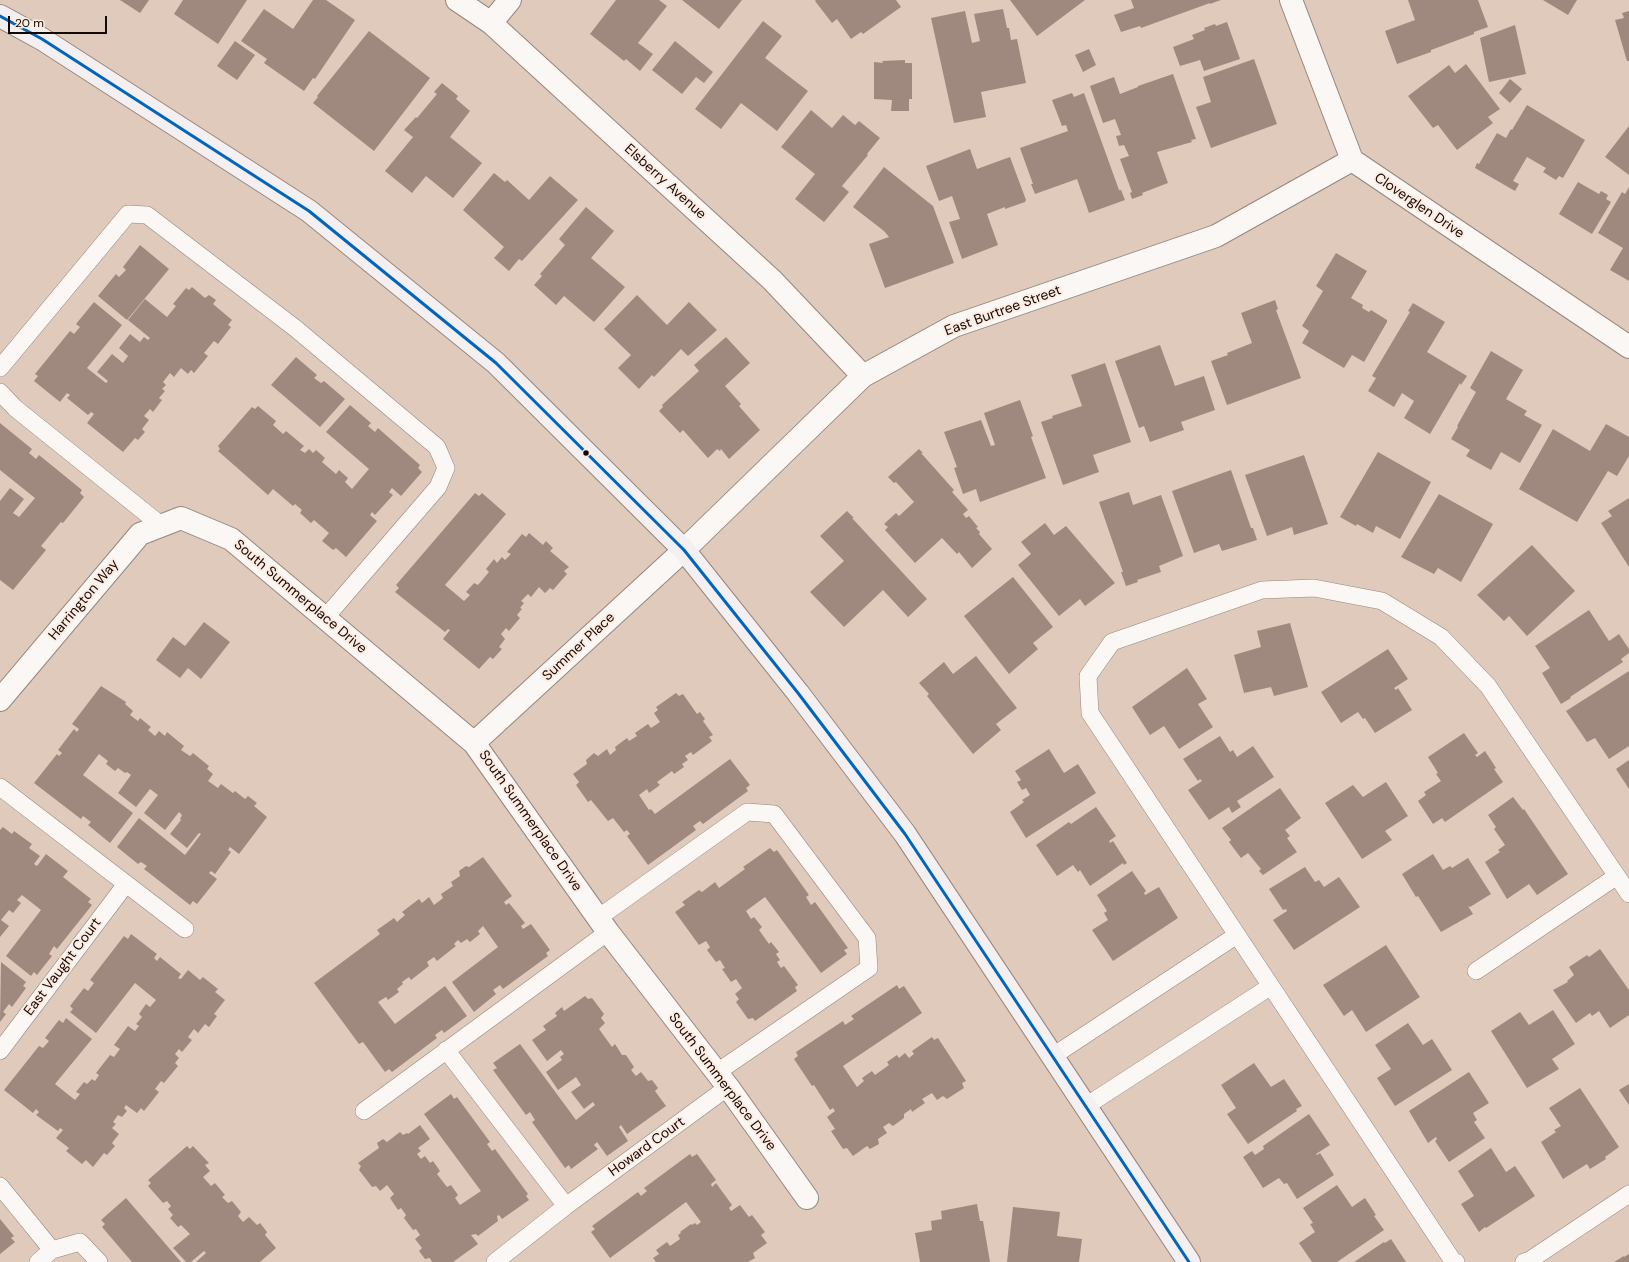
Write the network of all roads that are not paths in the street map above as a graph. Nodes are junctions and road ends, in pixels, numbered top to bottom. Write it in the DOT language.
graph roads {
  1 [pos="457,0"];
  2 [pos="510,0"];
  3 [pos="1291,0"];
  4 [pos="0,16"];
  5 [pos="491,23"];
  6 [pos="1352,160"];
  7 [pos="1629,347"];
  8 [pos="0,368"];
  9 [pos="863,376"];
  10 [pos="0,392"];
  11 [pos="171,522"];
  12 [pos="684,550"];
  13 [pos="325,618"];
  14 [pos="0,700"];
  15 [pos="474,743"];
  16 [pos="0,787"];
  17 [pos="1617,876"];
  18 [pos="126,884"];
  19 [pos="1629,894"];
  20 [pos="603,925"];
  21 [pos="185,929"];
  22 [pos="1238,935"];
  23 [pos="1476,971"];
  24 [pos="1271,986"];
  25 [pos="446,1050"];
  26 [pos="0,1051"];
  27 [pos="1053,1056"];
  28 [pos="722,1080"];
  29 [pos="1086,1106"];
  30 [pos="364,1111"];
  31 [pos="0,1186"];
  32 [pos="1629,1194"];
  33 [pos="807,1198"];
  34 [pos="566,1206"];
  35 [pos="52,1250"];
  36 [pos="38,1262"];
  37 [pos="99,1262"];
  38 [pos="494,1262"];
  39 [pos="1189,1262"];
  40 [pos="1456,1262"];
  41 [pos="1524,1262"];
  1 -- 5 [label="street, Elsberry Avenue"];
  2 -- 5 [label="street"];
  3 -- 6 [label="street"];
  4 -- 12 [label="main road"];
  5 -- 9 [label="street, Elsberry Avenue"];
  6 -- 7 [label="street, Cloverglen Drive"];
  6 -- 9 [label="street, East Burtree Street"];
  8 -- 13 [label="lane"];
  9 -- 12 [label="street, East Burtree Street"];
  10 -- 11 [label="lane"];
  11 -- 13 [label="street, South Summerplace Drive"];
  11 -- 14 [label="street, Harrington Way"];
  12 -- 15 [label="street, Summer Place"];
  12 -- 27 [label="main road"];
  13 -- 15 [label="street, South Summerplace Drive"];
  15 -- 20 [label="street, South Summerplace Drive"];
  16 -- 18 [label="lane"];
  17 -- 19 [label="lane"];
  17 -- 22 [label="lane"];
  17 -- 23 [label="lane"];
  18 -- 21 [label="lane"];
  18 -- 26 [label="lane, East Vaught Court"];
  20 -- 25 [label="lane"];
  20 -- 28 [label="street, South Summerplace Drive"];
  20 -- 28 [label="lane, Howard Court"];
  22 -- 24 [label="lane"];
  22 -- 27 [label="lane"];
  24 -- 29 [label="lane"];
  24 -- 40 [label="lane"];
  25 -- 30 [label="lane"];
  25 -- 34 [label="lane"];
  27 -- 29 [label="main road"];
  28 -- 33 [label="street, South Summerplace Drive"];
  28 -- 34 [label="lane, Howard Court"];
  29 -- 39 [label="main road"];
  31 -- 35 [label="lane"];
  32 -- 41 [label="lane"];
  34 -- 38 [label="lane, Howard Court"];
  35 -- 36 [label="lane"];
  35 -- 37 [label="lane"];
}
